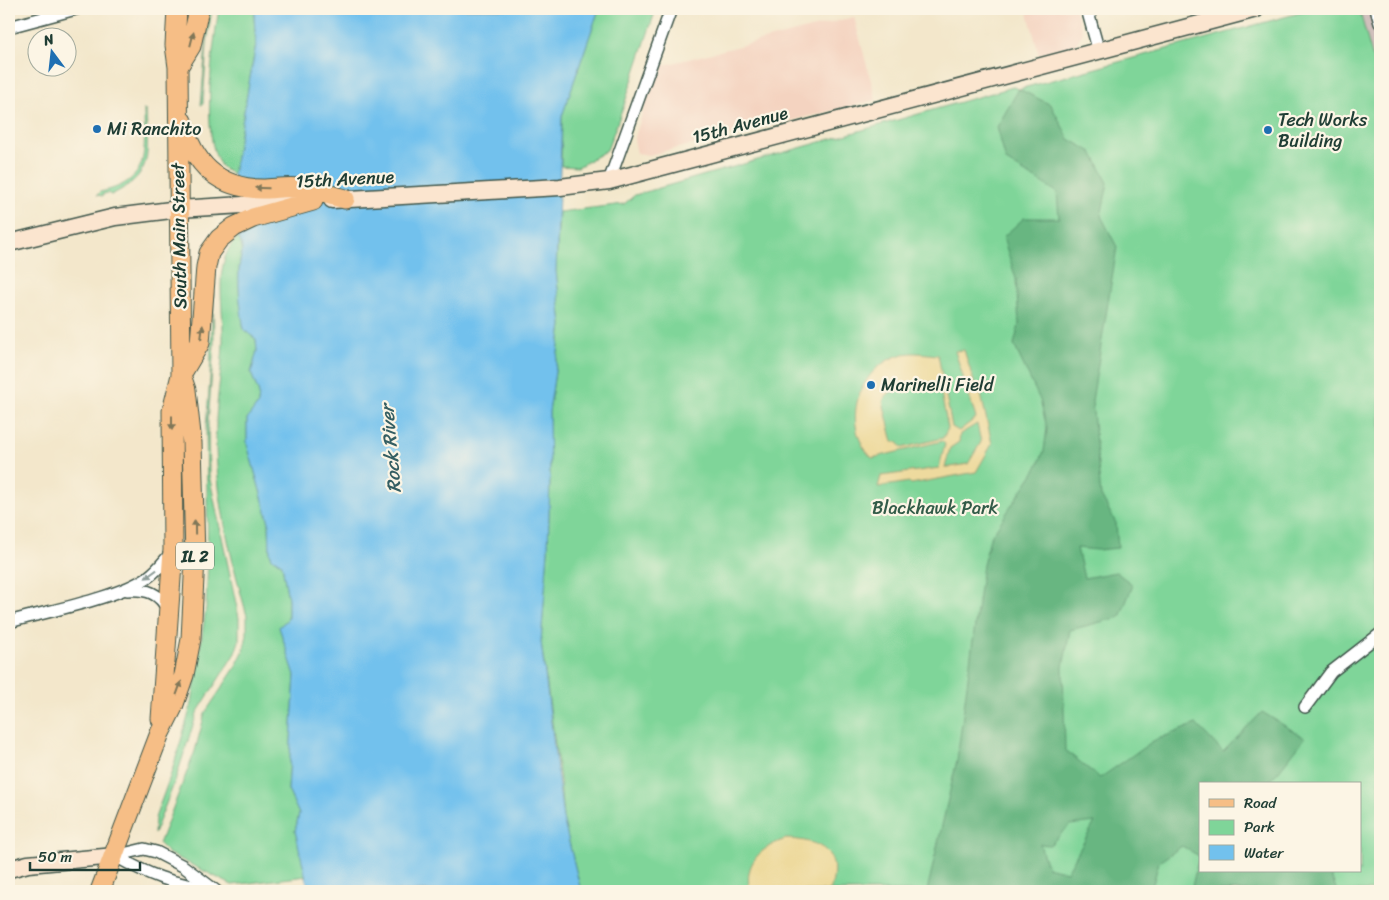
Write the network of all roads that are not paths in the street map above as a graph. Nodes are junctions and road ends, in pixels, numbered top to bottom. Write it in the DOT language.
graph roads {
  1 [pos="76,9"];
  2 [pos="199,9"];
  3 [pos="671,9"];
  4 [pos="1087,9"];
  5 [pos="1256,9"];
  6 [pos="1376,9"];
  7 [pos="174,11"];
  8 [pos="1380,23"];
  9 [pos="9,27"];
  10 [pos="1099,52"];
  11 [pos="178,67"];
  12 [pos="178,104"];
  13 [pos="609,181"];
  14 [pos="344,199"];
  15 [pos="313,201"];
  16 [pos="179,209"];
  17 [pos="9,243"];
  18 [pos="181,375"];
  19 [pos="173,550"];
  20 [pos="122,590"];
  21 [pos="170,616"];
  22 [pos="9,622"];
  23 [pos="1380,634"];
  24 [pos="1305,707"];
  25 [pos="160,733"];
  26 [pos="115,856"];
  27 [pos="9,869"];
  28 [pos="213,890"];
  29 [pos="100,891"];
  1 -- 9 [label="street"];
  11 -- 2 [label="main road, one-way"];
  3 -- 13 [label="street"];
  4 -- 10 [label="street"];
  5 -- 10 [label="main road, 15th Avenue"];
  6 -- 8 [label="street"];
  7 -- 11 [label="main road, South Main Street / IL 2"];
  10 -- 13 [label="main road, 15th Avenue"];
  11 -- 12 [label="main road, South Main Street / IL 2"];
  14 -- 12 [label="main road, one-way"];
  12 -- 16 [label="main road, South Main Street / IL 2"];
  13 -- 14 [label="main road, 15th Avenue"];
  14 -- 15 [label="main road, 15th Avenue"];
  15 -- 16 [label="main road, 15th Avenue"];
  18 -- 15 [label="main road, one-way"];
  16 -- 17 [label="main road, 15th Avenue"];
  16 -- 18 [label="main road, South Main Street / IL 2"];
  18 -- 19 [label="main road, South Main Street / IL 2, one-way"];
  25 -- 18 [label="main road, South Main Street / IL 2, one-way"];
  19 -- 20 [label="street, one-way"];
  19 -- 21 [label="main road, South Main Street / IL 2"];
  20 -- 21 [label="street"];
  20 -- 22 [label="street"];
  21 -- 25 [label="main road, South Main Street / IL 2"];
  23 -- 24 [label="street"];
  25 -- 26 [label="main road, South Main Street / IL 2"];
  26 -- 27 [label="main road"];
  26 -- 28 [label="street"];
  26 -- 28 [label="street"];
  26 -- 29 [label="main road, South Main Street / IL 2"];
}
